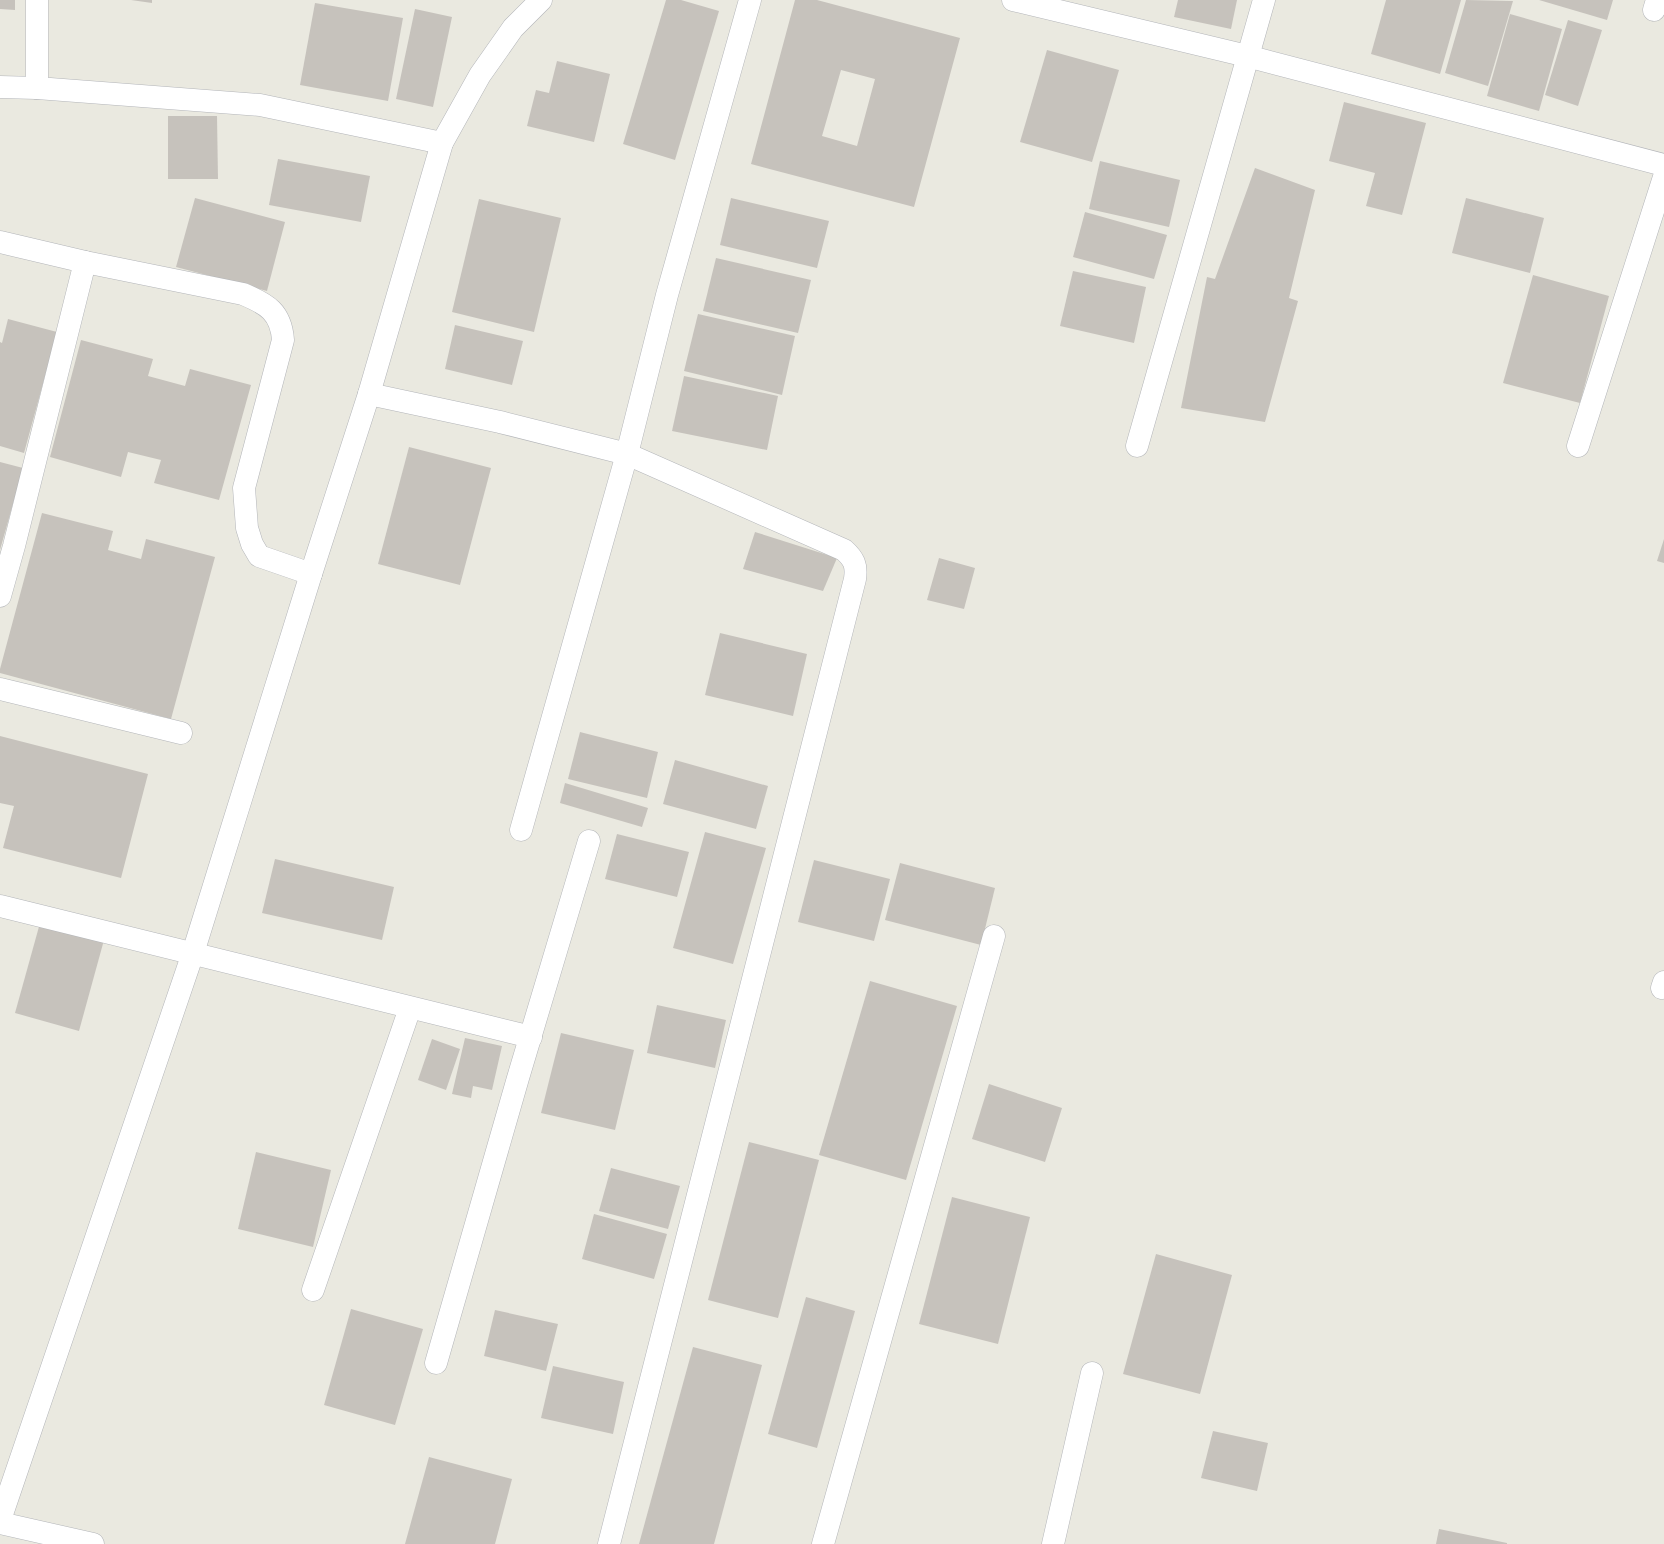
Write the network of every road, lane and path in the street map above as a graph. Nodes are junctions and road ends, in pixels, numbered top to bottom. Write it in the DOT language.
graph roads {
  1 [pos="37,0"];
  2 [pos="541,0"];
  3 [pos="750,0"];
  4 [pos="1013,0"];
  5 [pos="1264,0"];
  6 [pos="1247,56"];
  7 [pos="0,87"];
  8 [pos="36,88"];
  9 [pos="442,143"];
  10 [pos="1664,165"];
  11 [pos="1664,177"];
  12 [pos="0,242"];
  13 [pos="85,262"];
  14 [pos="369,394"];
  15 [pos="1137,446"];
  16 [pos="1578,446"];
  17 [pos="627,454"];
  18 [pos="311,574"];
  19 [pos="0,596"];
  20 [pos="0,689"];
  21 [pos="181,733"];
  22 [pos="521,830"];
  23 [pos="589,841"];
  24 [pos="0,906"];
  25 [pos="994,936"];
  26 [pos="193,953"];
  27 [pos="410,1008"];
  28 [pos="531,1037"];
  29 [pos="313,1290"];
  30 [pos="436,1363"];
  31 [pos="1092,1373"];
  32 [pos="0,1520"];
  33 [pos="0,1523"];
  34 [pos="93,1544"];
  35 [pos="609,1544"];
  36 [pos="823,1544"];
  37 [pos="1053,1544"];
  1 -- 8 [label="street"];
  2 -- 9 [label="street"];
  3 -- 17 [label="street"];
  4 -- 6 [label="street"];
  5 -- 6 [label="street"];
  6 -- 10 [label="street"];
  6 -- 15 [label="street"];
  7 -- 8 [label="street"];
  8 -- 9 [label="street"];
  9 -- 14 [label="street"];
  11 -- 16 [label="street"];
  12 -- 13 [label="street"];
  13 -- 18 [label="street"];
  13 -- 19 [label="street"];
  14 -- 17 [label="street"];
  14 -- 18 [label="street"];
  17 -- 22 [label="street"];
  17 -- 35 [label="street"];
  18 -- 26 [label="street"];
  20 -- 21 [label="street"];
  23 -- 28 [label="street"];
  24 -- 26 [label="street"];
  25 -- 36 [label="street"];
  26 -- 27 [label="street"];
  26 -- 32 [label="street"];
  27 -- 28 [label="street"];
  27 -- 29 [label="street"];
  28 -- 30 [label="street"];
  31 -- 37 [label="street"];
  33 -- 34 [label="street"];
}
